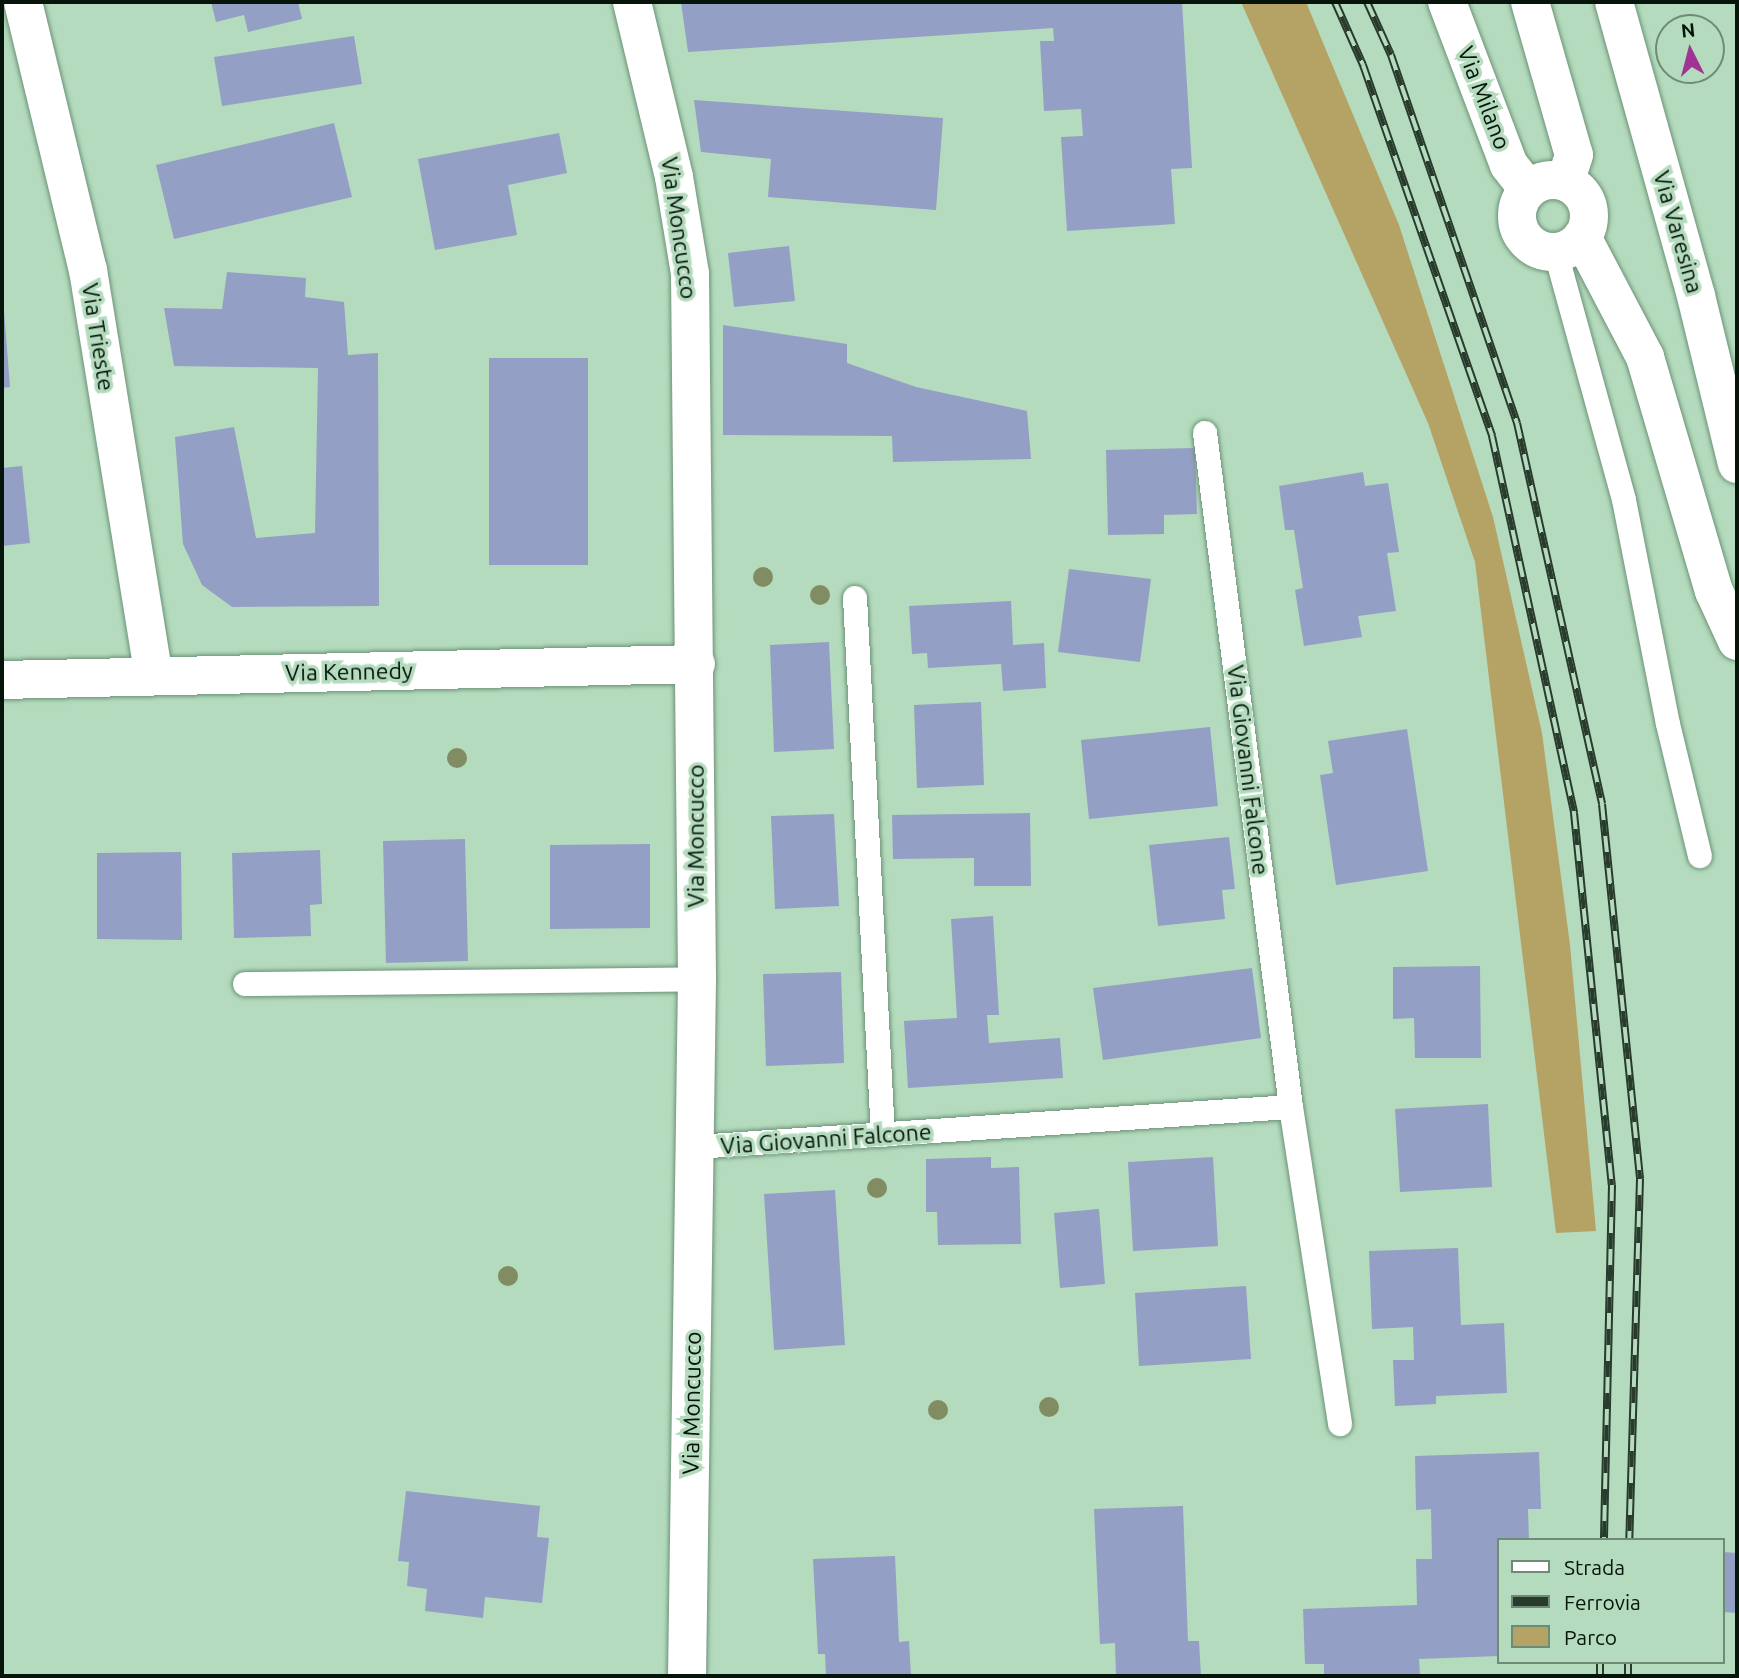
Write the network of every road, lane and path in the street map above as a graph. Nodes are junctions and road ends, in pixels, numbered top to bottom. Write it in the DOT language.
graph roads {
  1 [pos="23,2"];
  2 [pos="632,2"];
  3 [pos="1447,2"];
  4 [pos="1530,2"];
  5 [pos="1614,2"];
  6 [pos="1547,186"];
  7 [pos="1569,245"];
  8 [pos="1205,433"];
  9 [pos="1737,464"];
  10 [pos="855,598"];
  11 [pos="1737,641"];
  12 [pos="696,664"];
  13 [pos="154,676"];
  14 [pos="2,680"];
  15 [pos="1700,856"];
  16 [pos="697,979"];
  17 [pos="245,984"];
  18 [pos="1291,1107"];
  19 [pos="883,1135"];
  20 [pos="696,1147"];
  21 [pos="1340,1424"];
  22 [pos="687,1676"];
  1 -- 13 [label="street, Via Trieste"];
  2 -- 12 [label="street, Via Moncucco"];
  3 -- 6 [label="street, Via Milano"];
  4 -- 6 [label="street"];
  5 -- 9 [label="street, Via Varesina"];
  6 -- 7 [label="street, Via Milano"];
  6 -- 7 [label="street"];
  7 -- 11 [label="street"];
  7 -- 15 [label="lane"];
  8 -- 18 [label="lane, Via Giovanni Falcone"];
  10 -- 19 [label="lane"];
  12 -- 13 [label="street, Via Kennedy"];
  12 -- 16 [label="street, Via Moncucco"];
  13 -- 14 [label="street, Via Kennedy"];
  16 -- 17 [label="lane"];
  16 -- 20 [label="street, Via Moncucco"];
  18 -- 19 [label="lane, Via Giovanni Falcone"];
  18 -- 21 [label="lane, Via Giovanni Falcone"];
  19 -- 20 [label="lane, Via Giovanni Falcone"];
  20 -- 22 [label="street, Via Moncucco"];
}
